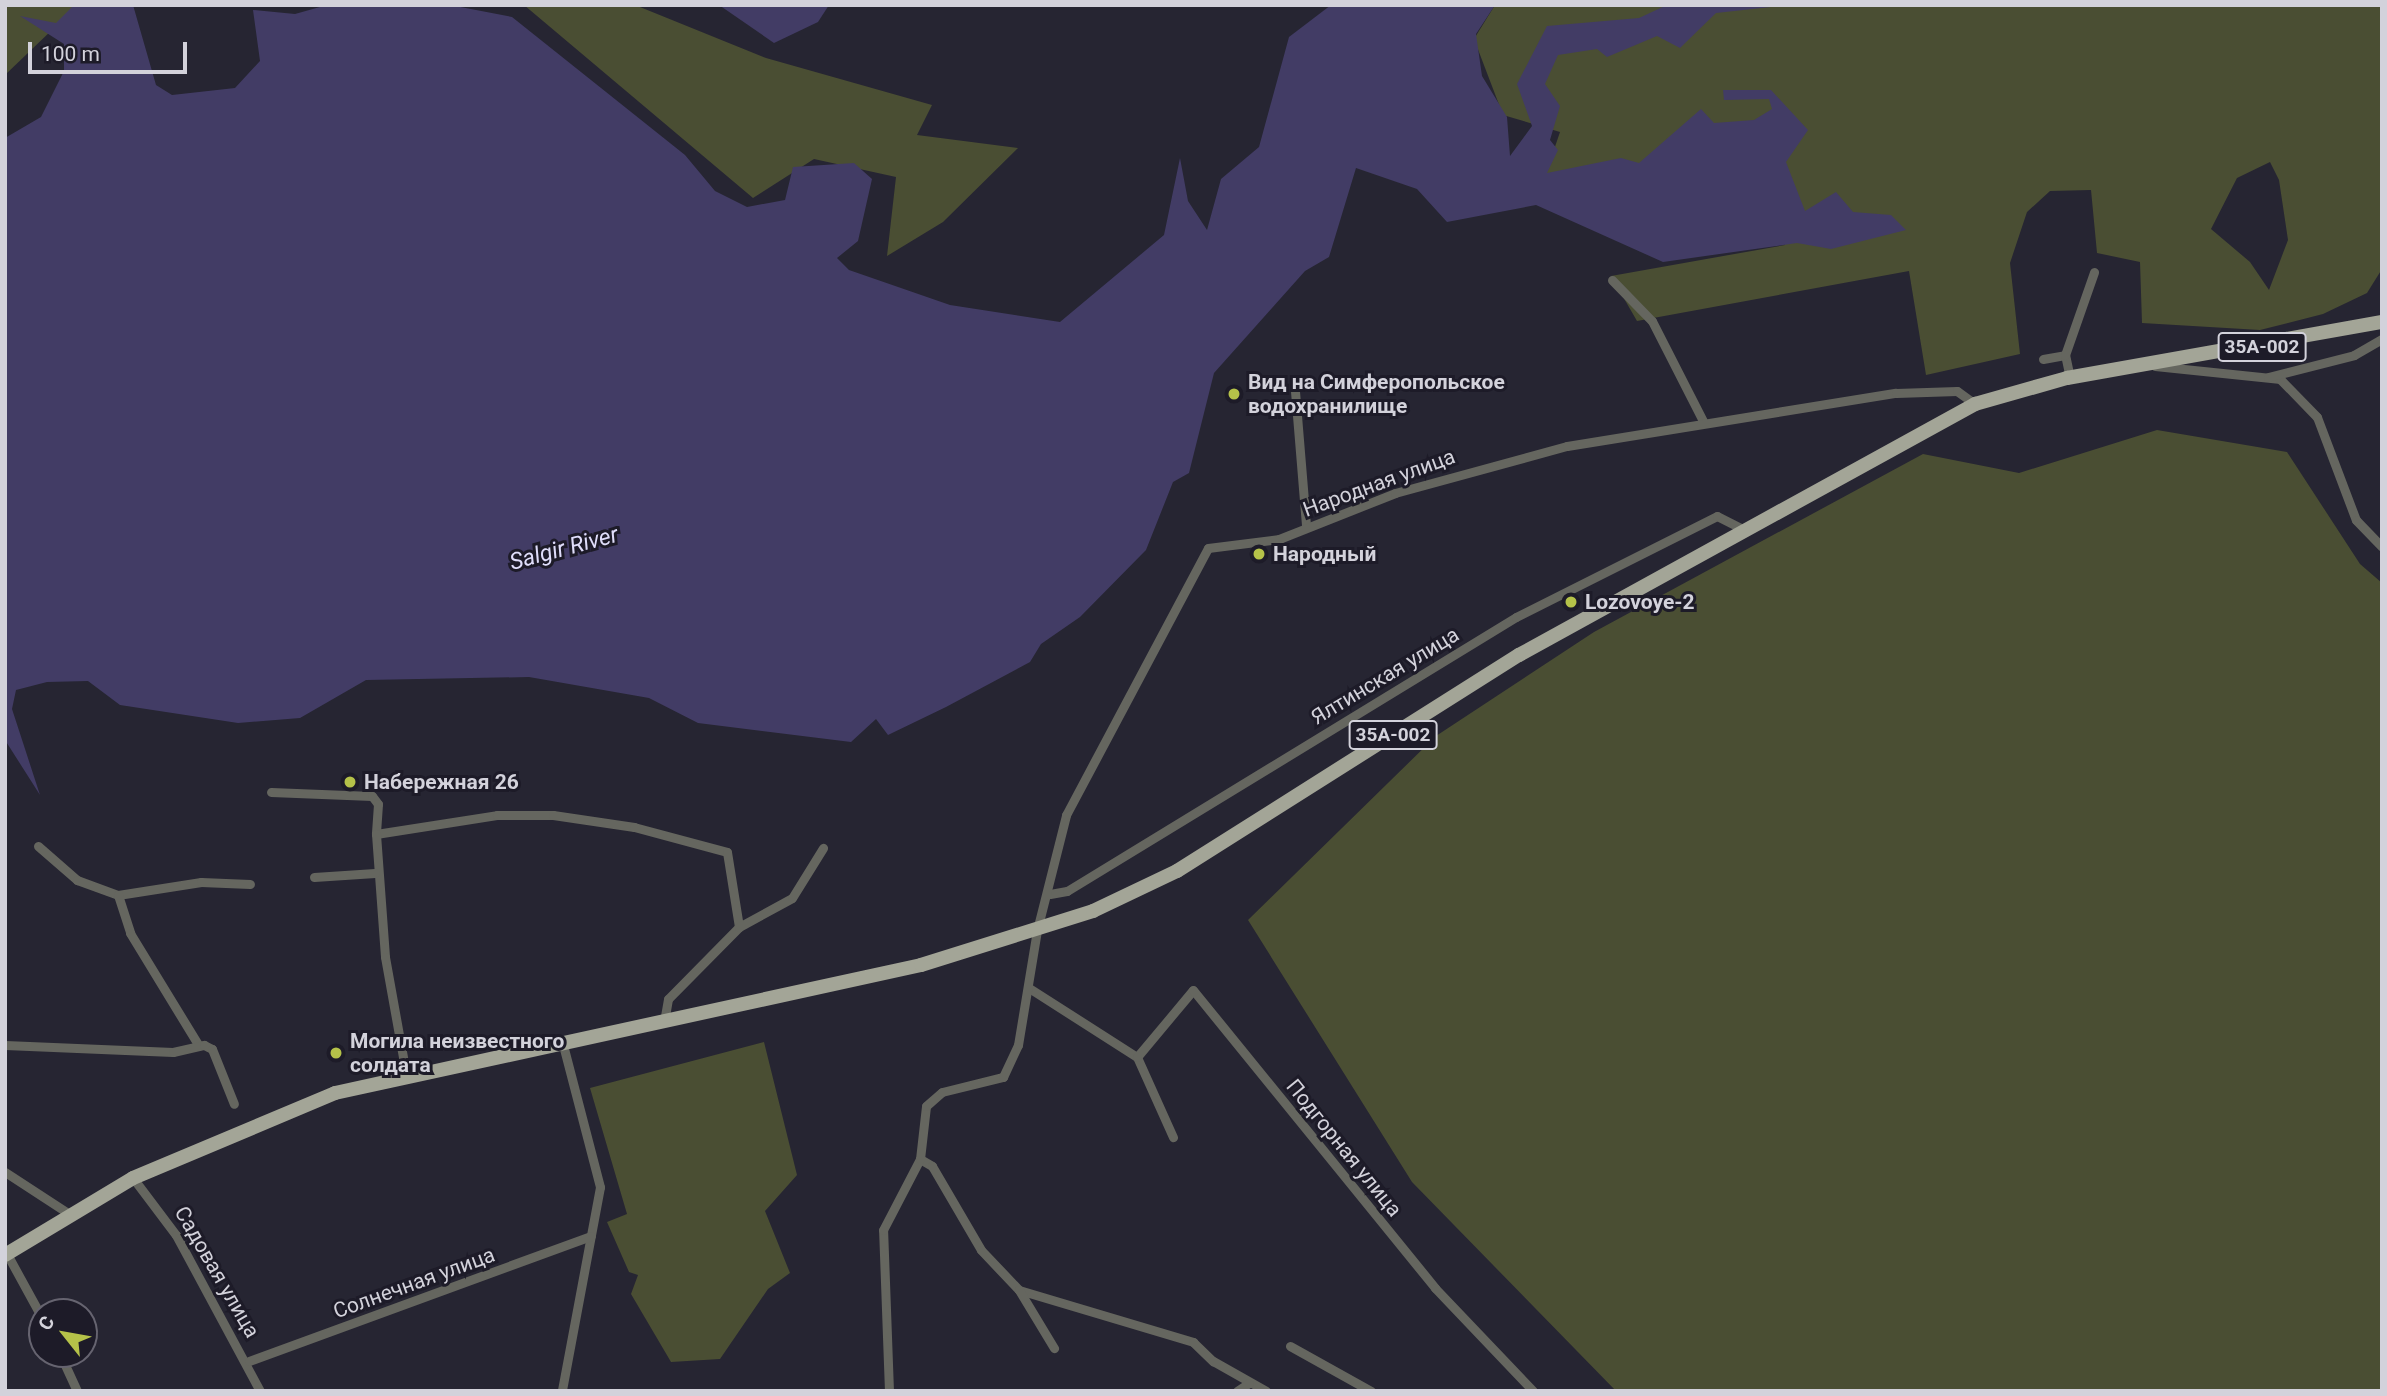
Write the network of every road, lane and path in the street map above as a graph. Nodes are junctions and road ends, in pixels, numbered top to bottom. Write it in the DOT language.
graph roads {
  1 [pos="2094,272"];
  2 [pos="1612,280"];
  3 [pos="2380,320"];
  4 [pos="2382,340"];
  5 [pos="2065,355"];
  6 [pos="2043,359"];
  7 [pos="2146,365"];
  8 [pos="2070,377"];
  9 [pos="2266,378"];
  10 [pos="1294,379"];
  11 [pos="1975,404"];
  12 [pos="1704,424"];
  13 [pos="1306,526"];
  14 [pos="1745,530"];
  15 [pos="2382,547"];
  16 [pos="271,792"];
  17 [pos="376,834"];
  18 [pos="38,846"];
  19 [pos="823,848"];
  20 [pos="374,873"];
  21 [pos="314,877"];
  22 [pos="250,884"];
  23 [pos="1050,894"];
  24 [pos="118,895"];
  25 [pos="739,927"];
  26 [pos="1037,929"];
  27 [pos="1029,988"];
  28 [pos="664,1021"];
  29 [pos="562,1041"];
  30 [pos="5,1045"];
  31 [pos="199,1046"];
  32 [pos="1137,1057"];
  33 [pos="406,1074"];
  34 [pos="234,1104"];
  35 [pos="1174,1137"];
  36 [pos="920,1159"];
  37 [pos="5,1171"];
  38 [pos="133,1178"];
  39 [pos="68,1213"];
  40 [pos="591,1236"];
  41 [pos="6,1255"];
  42 [pos="1019,1290"];
  43 [pos="31,1298"];
  44 [pos="1290,1346"];
  45 [pos="1054,1348"];
  46 [pos="249,1361"];
  47 [pos="66,1368"];
  48 [pos="1249,1383"];
  49 [pos="77,1391"];
  50 [pos="260,1391"];
  51 [pos="562,1391"];
  52 [pos="889,1391"];
  53 [pos="1237,1391"];
  54 [pos="1266,1391"];
  55 [pos="1371,1391"];
  56 [pos="1533,1391"];
  1 -- 5 [label="street"];
  2 -- 12 [label="street"];
  3 -- 7 [label="main road, 35А-002"];
  4 -- 9 [label="street"];
  5 -- 6 [label="street"];
  5 -- 8 [label="street"];
  7 -- 8 [label="main road, 35А-002"];
  7 -- 9 [label="street"];
  8 -- 11 [label="main road, 35А-002"];
  9 -- 15 [label="street"];
  10 -- 13 [label="street"];
  11 -- 12 [label="street, Народная улица"];
  11 -- 14 [label="main road, 35А-002"];
  12 -- 13 [label="street, Народная улица"];
  13 -- 23 [label="street, Народная улица"];
  14 -- 23 [label="street, Ялтинская улица"];
  14 -- 26 [label="main road, 35А-002"];
  16 -- 17 [label="street"];
  17 -- 20 [label="street"];
  17 -- 25 [label="street"];
  18 -- 24 [label="street"];
  19 -- 25 [label="street"];
  20 -- 21 [label="street"];
  20 -- 33 [label="street"];
  22 -- 24 [label="street"];
  23 -- 26 [label="street, Народная улица"];
  24 -- 31 [label="street"];
  25 -- 28 [label="street"];
  26 -- 27 [label="street, Народная улица"];
  26 -- 28 [label="main road, 35А-002"];
  27 -- 32 [label="street"];
  27 -- 36 [label="street, Народная улица"];
  28 -- 29 [label="main road, 35А-002"];
  29 -- 33 [label="main road, 35А-002"];
  29 -- 40 [label="street"];
  30 -- 31 [label="street"];
  31 -- 34 [label="street"];
  32 -- 35 [label="street"];
  32 -- 56 [label="street, Подгорная улица"];
  33 -- 38 [label="main road, 35А-002"];
  36 -- 42 [label="street"];
  36 -- 52 [label="street"];
  37 -- 39 [label="street"];
  38 -- 39 [label="main road, 35А-002"];
  38 -- 46 [label="street, Садовая улица"];
  39 -- 41 [label="main road, 35А-002"];
  40 -- 46 [label="street, Солнечная улица"];
  40 -- 51 [label="street"];
  41 -- 43 [label="street"];
  42 -- 45 [label="street"];
  42 -- 48 [label="street"];
  44 -- 55 [label="street"];
  46 -- 50 [label="street, Садовая улица"];
  47 -- 49 [label="street"];
  48 -- 53 [label="street"];
  48 -- 54 [label="street"];
}
